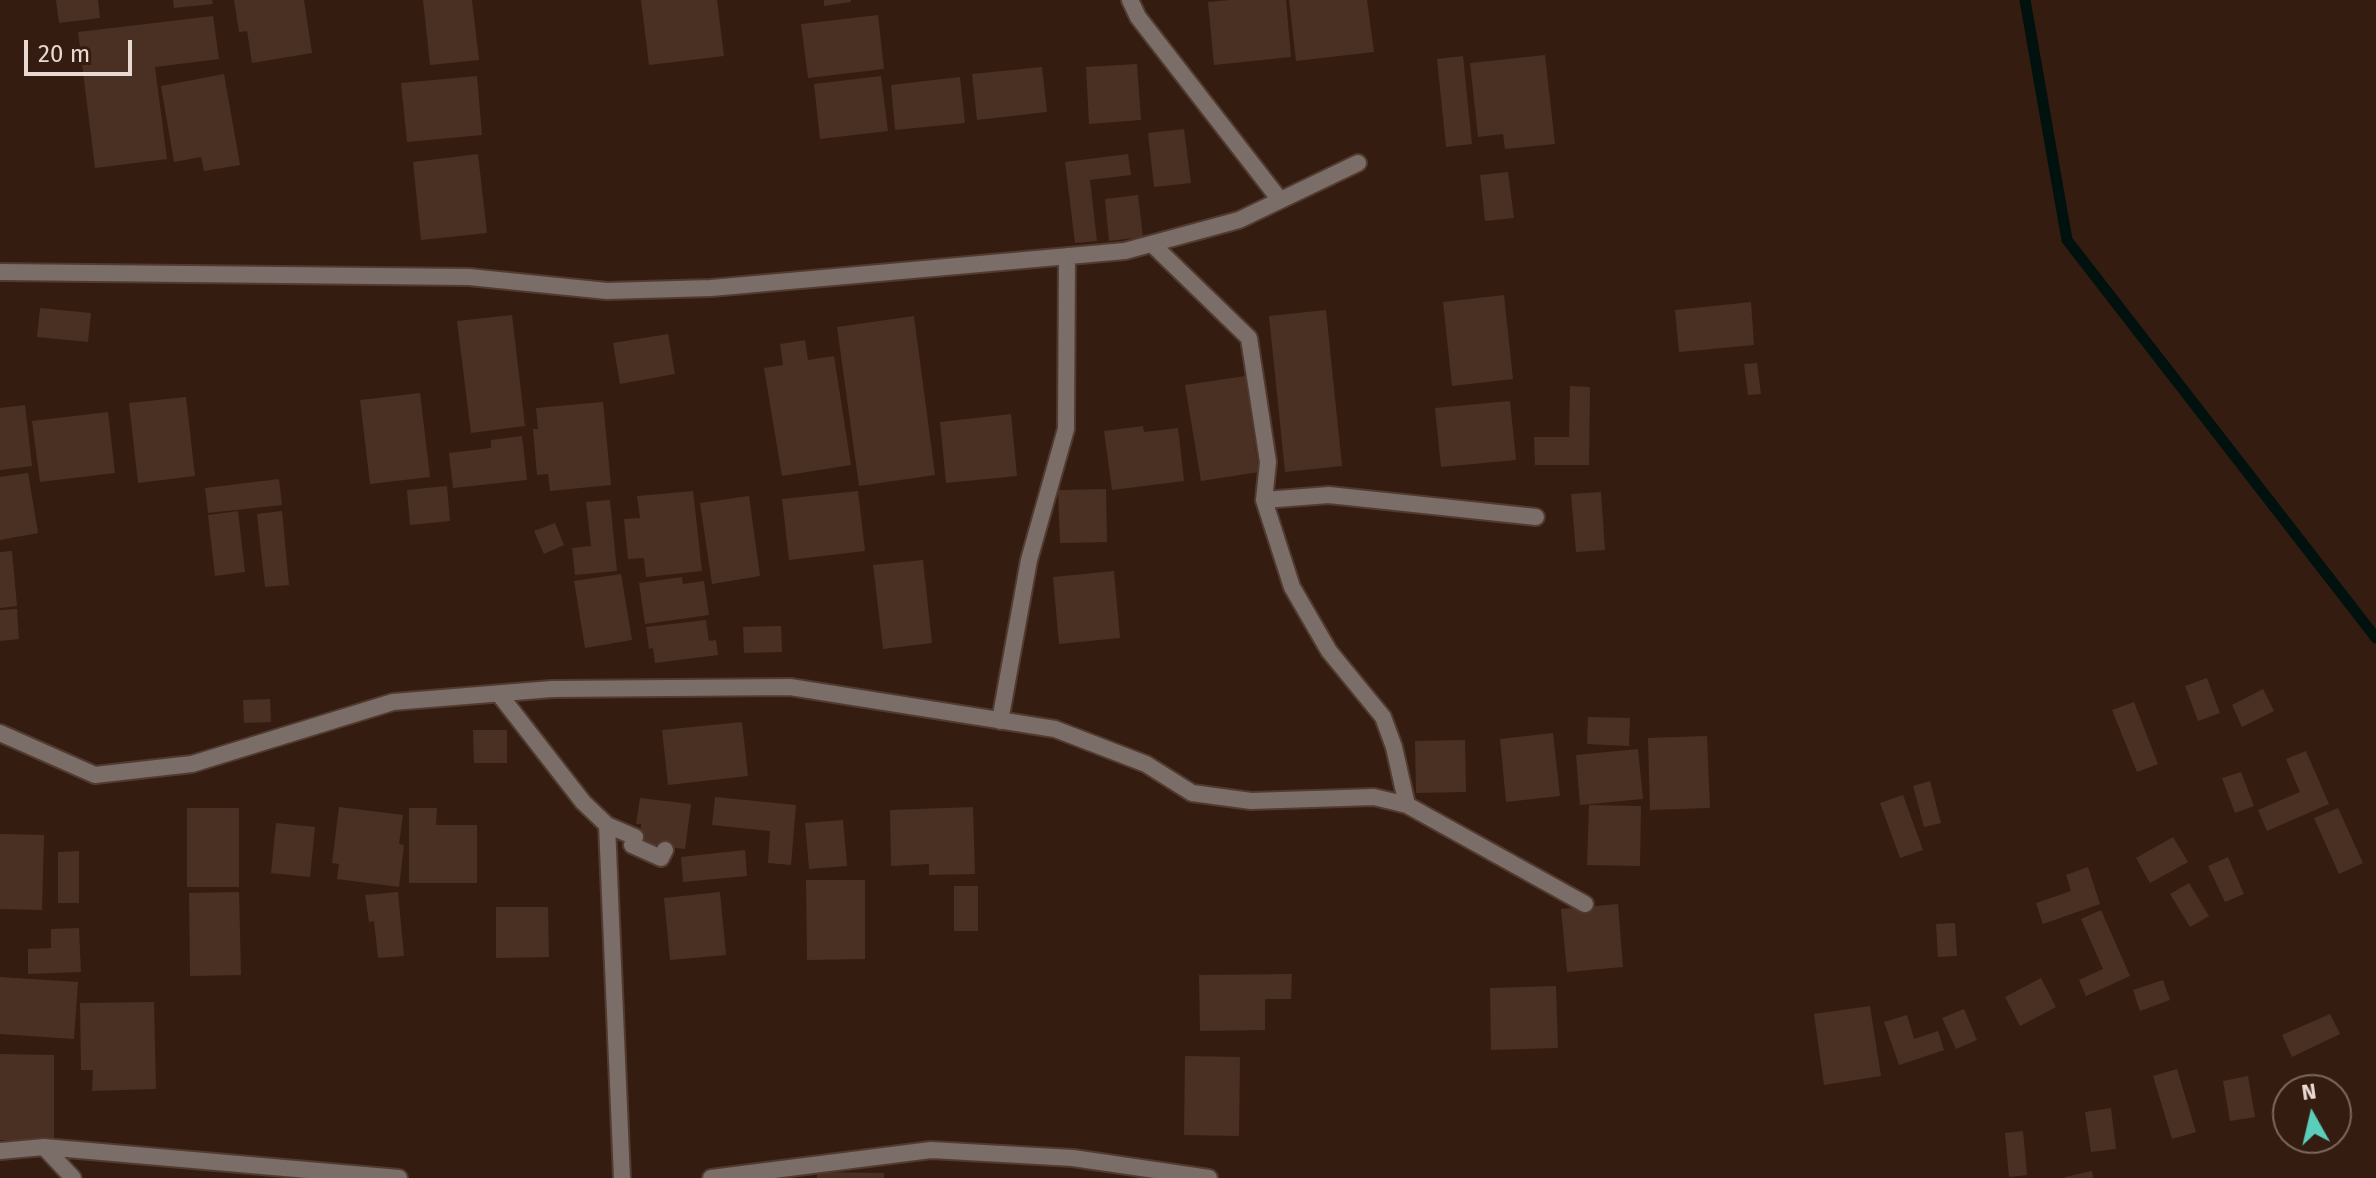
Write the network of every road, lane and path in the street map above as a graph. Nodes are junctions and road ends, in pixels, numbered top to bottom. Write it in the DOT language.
graph roads {
  1 [pos="1130,0"];
  2 [pos="1358,163"];
  3 [pos="1280,200"];
  4 [pos="1152,244"];
  5 [pos="1067,256"];
  6 [pos="0,272"];
  7 [pos="1264,500"];
  8 [pos="1536,517"];
  9 [pos="499,694"];
  10 [pos="1000,721"];
  11 [pos="0,733"];
  12 [pos="1407,805"];
  13 [pos="607,825"];
  14 [pos="665,850"];
  15 [pos="1585,904"];
  16 [pos="44,1147"];
  17 [pos="0,1151"];
  18 [pos="73,1178"];
  19 [pos="399,1178"];
  20 [pos="622,1178"];
  21 [pos="711,1178"];
  22 [pos="1209,1178"];
  1 -- 3 [label="street"];
  2 -- 3 [label="street"];
  3 -- 4 [label="street"];
  4 -- 5 [label="street"];
  4 -- 7 [label="street"];
  5 -- 6 [label="street"];
  5 -- 10 [label="street"];
  7 -- 8 [label="street"];
  7 -- 12 [label="street"];
  9 -- 10 [label="street"];
  9 -- 11 [label="street"];
  9 -- 13 [label="street"];
  10 -- 12 [label="street"];
  12 -- 15 [label="street"];
  13 -- 14 [label="street"];
  13 -- 20 [label="street"];
  16 -- 17 [label="street"];
  16 -- 18 [label="street"];
  16 -- 19 [label="street"];
  21 -- 22 [label="street"];
}
